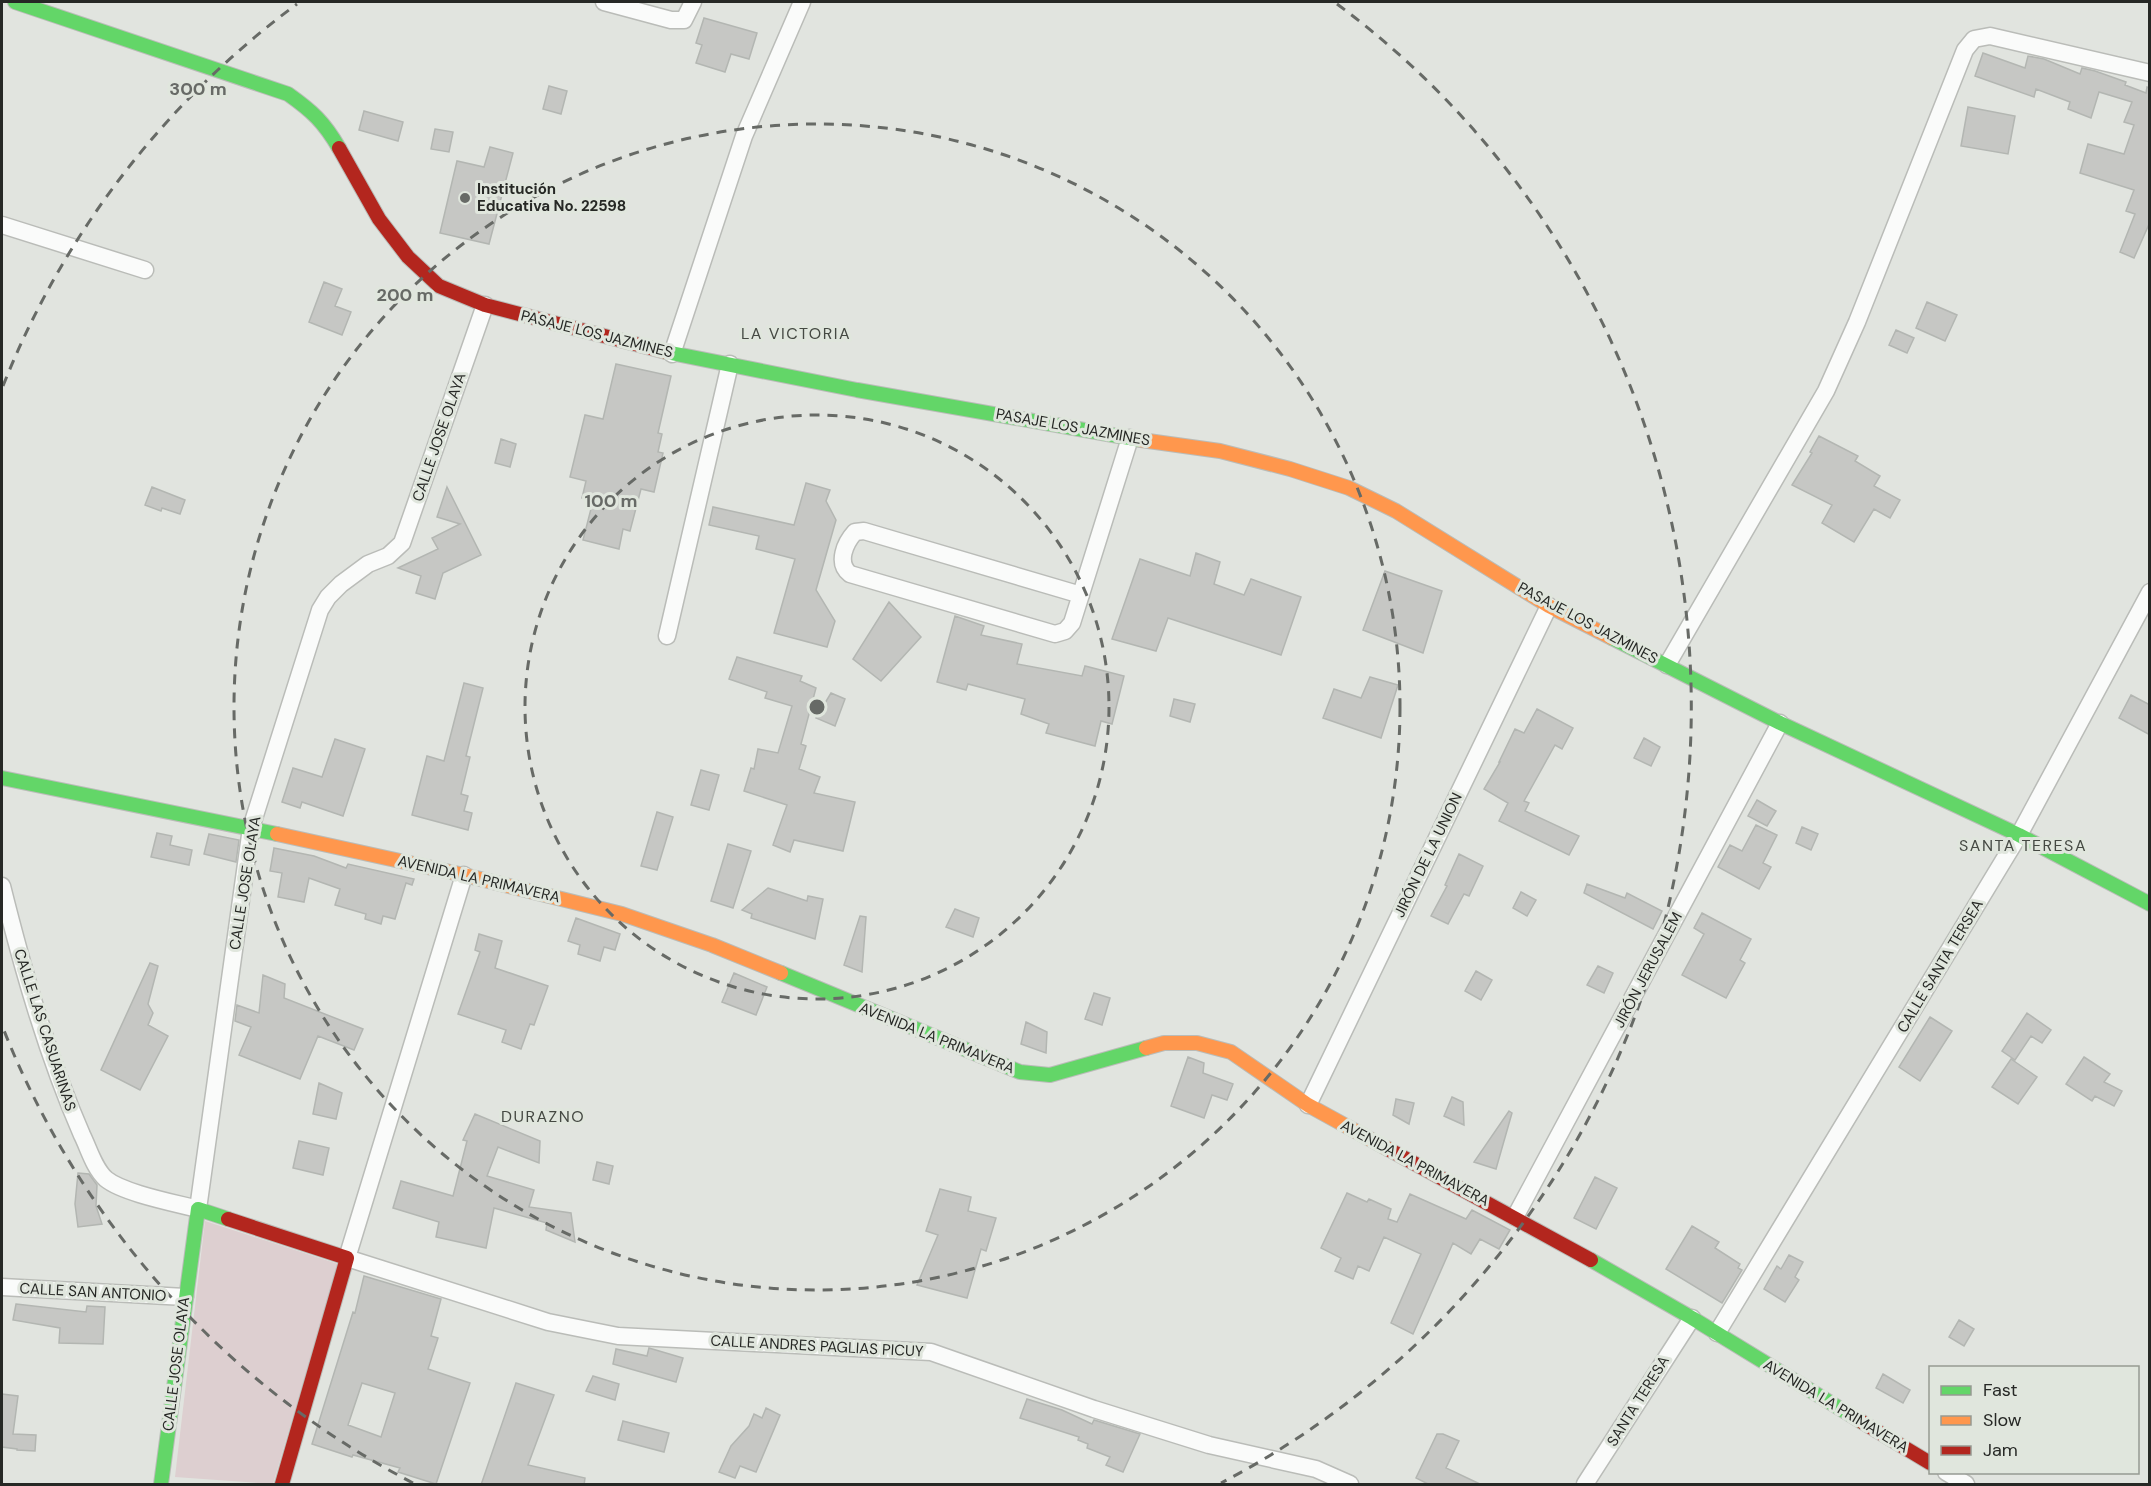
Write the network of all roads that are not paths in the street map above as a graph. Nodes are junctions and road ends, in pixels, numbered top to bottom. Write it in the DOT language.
graph roads {
  1 [pos="15,2"];
  2 [pos="604,2"];
  3 [pos="693,2"];
  4 [pos="802,2"];
  5 [pos="2150,74"];
  6 [pos="2,225"];
  7 [pos="145,270"];
  8 [pos="485,305"];
  9 [pos="672,354"];
  10 [pos="730,364"];
  11 [pos="1130,438"];
  12 [pos="2150,592"];
  13 [pos="1081,595"];
  14 [pos="1549,606"];
  15 [pos="667,636"];
  16 [pos="1667,665"];
  17 [pos="1780,723"];
  18 [pos="2,778"];
  19 [pos="251,828"];
  20 [pos="2019,836"];
  21 [pos="464,875"];
  22 [pos="2,886"];
  23 [pos="2150,904"];
  24 [pos="1308,1105"];
  25 [pos="198,1209"];
  26 [pos="1515,1217"];
  27 [pos="347,1257"];
  28 [pos="2,1287"];
  29 [pos="185,1297"];
  30 [pos="1692,1318"];
  31 [pos="1717,1333"];
  32 [pos="1929,1462"];
  33 [pos="1316,1469"];
  34 [pos="1948,1474"];
  35 [pos="161,1485"];
  36 [pos="282,1485"];
  37 [pos="1307,1485"];
  38 [pos="1350,1485"];
  39 [pos="1585,1485"];
  40 [pos="1966,1485"];
  1 -- 8 [label="street, PASAJE LOS JAZMINES"];
  2 -- 3 [label="street"];
  4 -- 9 [label="street"];
  5 -- 16 [label="street"];
  6 -- 7 [label="street"];
  8 -- 9 [label="street, PASAJE LOS JAZMINES"];
  8 -- 19 [label="street, CALLE JOSE OLAYA"];
  9 -- 10 [label="street, PASAJE LOS JAZMINES"];
  10 -- 11 [label="street, PASAJE LOS JAZMINES"];
  10 -- 15 [label="street"];
  11 -- 13 [label="street"];
  11 -- 14 [label="street, PASAJE LOS JAZMINES"];
  12 -- 20 [label="street, CALLE SANTA TERSEA"];
  13 -- 13 [label="street"];
  14 -- 16 [label="street, PASAJE LOS JAZMINES"];
  14 -- 24 [label="street, JIRÓN DE LA UNION"];
  16 -- 17 [label="street, PASAJE LOS JAZMINES"];
  17 -- 20 [label="street, PASAJE LOS JAZMINES"];
  17 -- 26 [label="street, JIRÓN JERUSALEM"];
  18 -- 19 [label="street, AVENIDA LA PRIMAVERA"];
  19 -- 21 [label="street, AVENIDA LA PRIMAVERA"];
  19 -- 25 [label="street, CALLE JOSE OLAYA"];
  20 -- 23 [label="street, PASAJE LOS JAZMINES"];
  20 -- 31 [label="street, CALLE SANTA TERSEA"];
  21 -- 24 [label="street, AVENIDA LA PRIMAVERA"];
  21 -- 27 [label="street"];
  22 -- 25 [label="street, CALLE LAS CASUARINAS"];
  24 -- 26 [label="street, AVENIDA LA PRIMAVERA"];
  25 -- 27 [label="street"];
  25 -- 29 [label="street, CALLE JOSE OLAYA"];
  26 -- 30 [label="street, AVENIDA LA PRIMAVERA"];
  27 -- 33 [label="street, CALLE ANDRES PAGLIAS PICUY"];
  27 -- 36 [label="street"];
  28 -- 29 [label="street, CALLE SAN ANTONIO"];
  29 -- 35 [label="street, CALLE JOSE OLAYA"];
  30 -- 31 [label="street, AVENIDA LA PRIMAVERA"];
  30 -- 39 [label="street, SANTA TERESA"];
  31 -- 32 [label="street, AVENIDA LA PRIMAVERA"];
  33 -- 37 [label="street"];
  33 -- 38 [label="street, CALLE ANDRES PAGLIAS PICUY"];
  34 -- 40 [label="street"];
}
